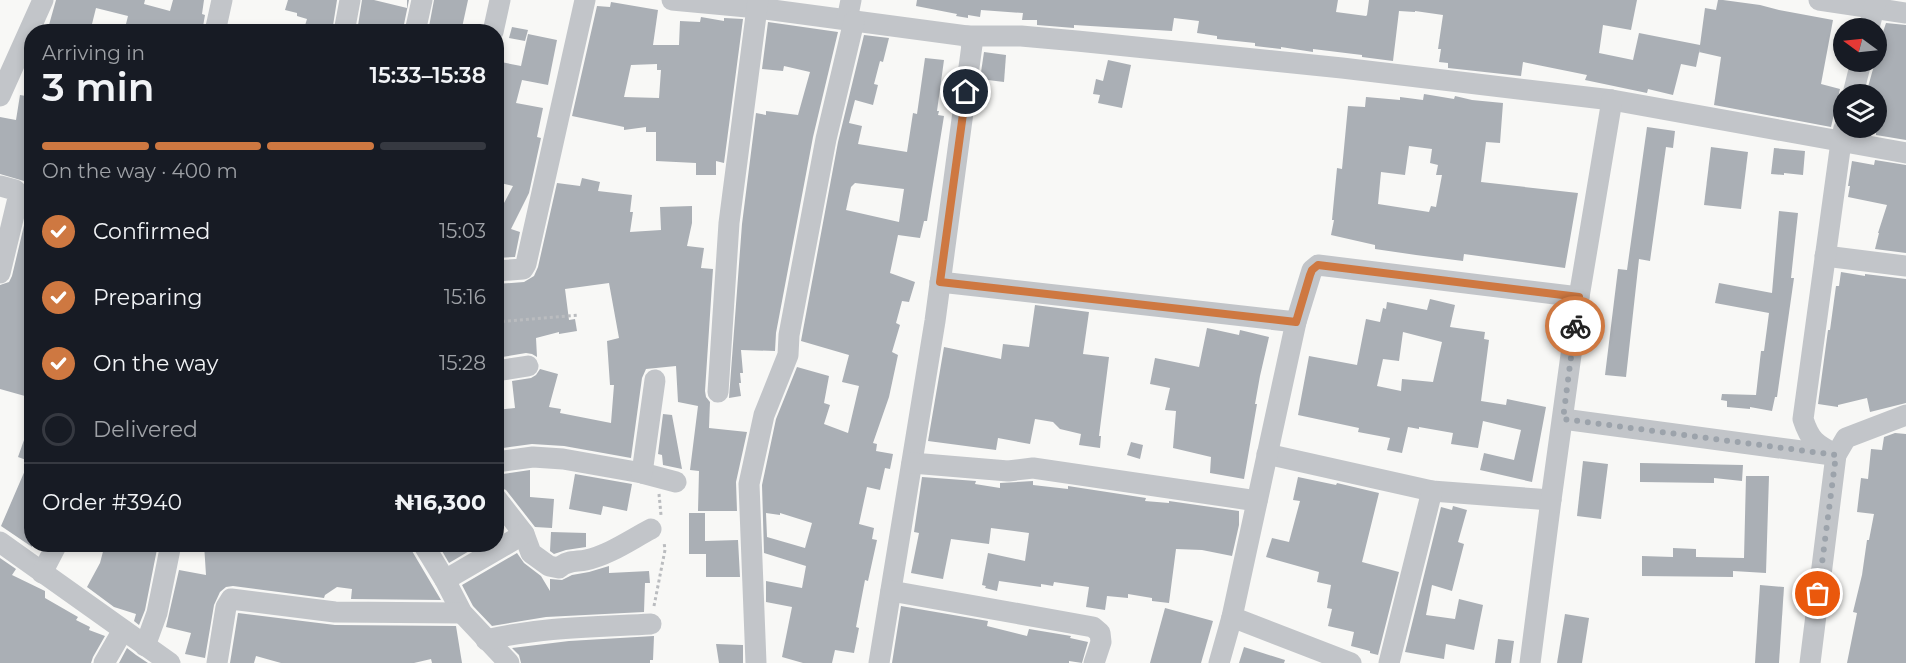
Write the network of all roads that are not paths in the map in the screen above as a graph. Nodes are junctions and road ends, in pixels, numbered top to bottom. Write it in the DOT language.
graph roads {
  1 [pos="43,0"];
  2 [pos="222,0"];
  3 [pos="350,0"];
  4 [pos="422,0"];
  5 [pos="500,0"];
  6 [pos="585,0"];
  7 [pos="673,0"];
  8 [pos="1819,0"];
  9 [pos="758,4"];
  10 [pos="1875,4"];
  11 [pos="1906,13"];
  12 [pos="850,14"];
  13 [pos="33,24"];
  14 [pos="217,24"];
  15 [pos="346,24"];
  16 [pos="417,24"];
  17 [pos="495,24"];
  18 [pos="967,36"];
  19 [pos="24,44"];
  20 [pos="0,96"];
  21 [pos="1612,100"];
  22 [pos="1833,133"];
  23 [pos="1843,138"];
  24 [pos="1854,138"];
  25 [pos="1906,153"];
  26 [pos="0,186"];
  27 [pos="1825,256"];
  28 [pos="1906,266"];
  29 [pos="504,270"];
  30 [pos="0,273"];
  31 [pos="940,282"];
  32 [pos="1579,297"];
  33 [pos="1296,322"];
  34 [pos="528,366"];
  35 [pos="504,370"];
  36 [pos="655,380"];
  37 [pos="718,392"];
  38 [pos="1906,416"];
  39 [pos="1563,419"];
  40 [pos="1267,454"];
  41 [pos="1836,455"];
  42 [pos="504,461"];
  43 [pos="912,463"];
  44 [pos="1432,490"];
  45 [pos="1551,500"];
  46 [pos="1257,501"];
  47 [pos="504,508"];
  48 [pos="658,528"];
  49 [pos="525,534"];
  50 [pos="0,543"];
  51 [pos="504,546"];
  52 [pos="53,552"];
  53 [pos="169,552"];
  54 [pos="428,552"];
  55 [pos="494,552"];
  56 [pos="42,573"];
  57 [pos="446,580"];
  58 [pos="891,591"];
  59 [pos="462,613"];
  60 [pos="1232,617"];
  61 [pos="651,624"];
  62 [pos="123,630"];
  63 [pos="486,640"];
  64 [pos="146,646"];
  65 [pos="104,663"];
  66 [pos="170,663"];
  67 [pos="217,663"];
  68 [pos="509,663"];
  69 [pos="756,663"];
  70 [pos="879,663"];
  71 [pos="1094,663"];
  72 [pos="1219,663"];
  73 [pos="1351,663"];
  74 [pos="1389,663"];
  75 [pos="1530,663"];
  76 [pos="1810,663"];
  1 -- 13 [label="street"];
  2 -- 14 [label="street"];
  3 -- 15 [label="street"];
  4 -- 16 [label="street"];
  5 -- 17 [label="street"];
  6 -- 29 [label="street"];
  7 -- 9 [label="street"];
  8 -- 10 [label="street"];
  9 -- 12 [label="street"];
  9 -- 37 [label="street"];
  10 -- 11 [label="street"];
  12 -- 18 [label="street"];
  12 -- 69 [label="street"];
  18 -- 21 [label="street"];
  18 -- 31 [label="street"];
  19 -- 20 [label="street"];
  21 -- 22 [label="street"];
  21 -- 32 [label="street"];
  23 -- 27 [label="street"];
  24 -- 25 [label="street"];
  26 -- 30 [label="street"];
  27 -- 28 [label="street"];
  27 -- 41 [label="street"];
  31 -- 33 [label="street"];
  31 -- 43 [label="street"];
  32 -- 33 [label="street"];
  32 -- 39 [label="street"];
  33 -- 40 [label="street"];
  34 -- 35 [label="street"];
  36 -- 42 [label="street"];
  38 -- 41 [label="street"];
  39 -- 41 [label="street"];
  39 -- 45 [label="street"];
  40 -- 44 [label="street"];
  40 -- 46 [label="street"];
  41 -- 76 [label="street"];
  43 -- 46 [label="street"];
  43 -- 58 [label="street"];
  44 -- 45 [label="street"];
  44 -- 74 [label="street"];
  45 -- 75 [label="street"];
  46 -- 60 [label="street"];
  47 -- 49 [label="street"];
  48 -- 49 [label="street"];
  49 -- 51 [label="street"];
  50 -- 56 [label="street"];
  52 -- 56 [label="street"];
  53 -- 64 [label="street"];
  54 -- 57 [label="street"];
  55 -- 57 [label="street"];
  56 -- 62 [label="street"];
  57 -- 59 [label="street"];
  58 -- 70 [label="street"];
  58 -- 71 [label="street"];
  59 -- 63 [label="street"];
  59 -- 67 [label="street"];
  60 -- 72 [label="street"];
  60 -- 73 [label="street"];
  61 -- 63 [label="street"];
  62 -- 64 [label="street"];
  62 -- 65 [label="street"];
  63 -- 68 [label="street"];
  64 -- 66 [label="street"];
}
